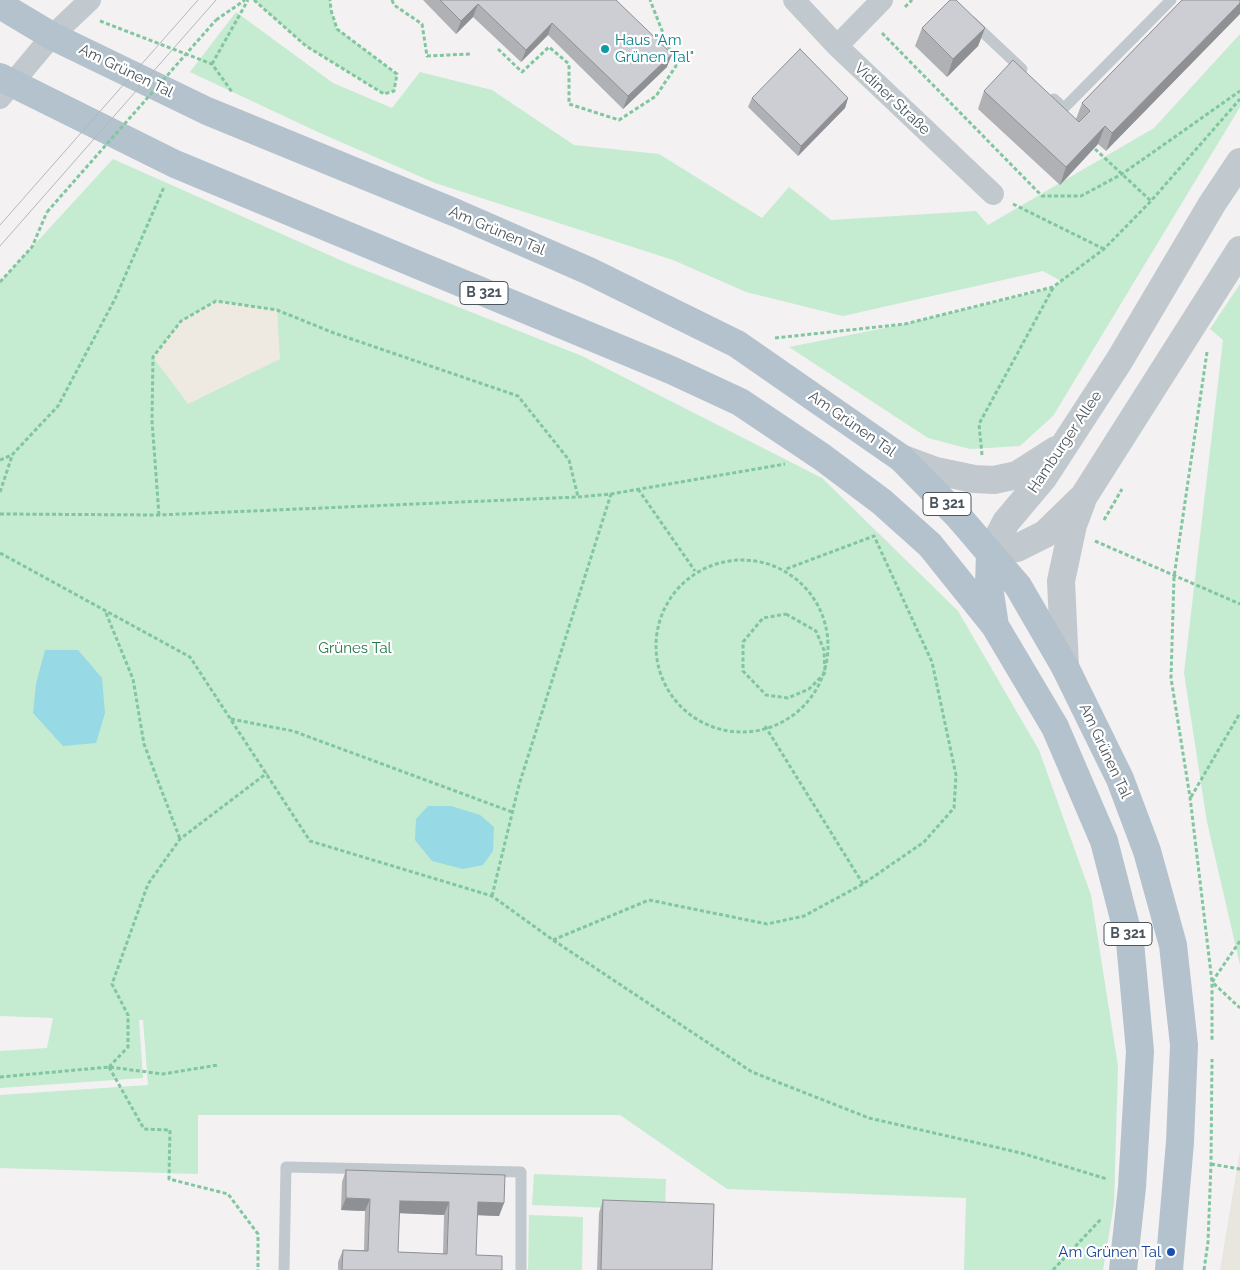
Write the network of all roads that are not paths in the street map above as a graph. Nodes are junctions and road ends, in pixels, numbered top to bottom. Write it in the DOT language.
graph roads {
  1 [pos="794,0"];
  2 [pos="1171,0"];
  3 [pos="0,5"];
  4 [pos="84,6"];
  5 [pos="891,6"];
  6 [pos="963,14"];
  7 [pos="52,36"];
  8 [pos="837,46"];
  9 [pos="1028,74"];
  10 [pos="4,86"];
  11 [pos="1042,88"];
  12 [pos="1240,162"];
  13 [pos="993,194"];
  14 [pos="1240,250"];
  15 [pos="1063,445"];
  16 [pos="901,458"];
  17 [pos="1084,496"];
  18 [pos="930,545"];
  19 [pos="990,553"];
  20 [pos="995,626"];
  21 [pos="1065,667"];
  22 [pos="284,1270"];
  23 [pos="521,1270"];
  24 [pos="1123,1270"];
  25 [pos="1168,1270"];
  1 -- 8 [label="street, Vidiner Straße"];
  2 -- 11 [label="lane"];
  3 -- 7 [label="main road, Am Grünen Tal / B 321"];
  4 -- 7 [label="street"];
  5 -- 8 [label="street"];
  6 -- 9 [label="lane"];
  7 -- 10 [label="street"];
  7 -- 16 [label="main road, Am Grünen Tal / B 321"];
  8 -- 13 [label="street, Vidiner Straße"];
  10 -- 18 [label="main road, B 321"];
  12 -- 15 [label="street, Hamburger Allee"];
  14 -- 17 [label="street"];
  15 -- 16 [label="street"];
  15 -- 19 [label="street, Hamburger Allee"];
  16 -- 19 [label="main road, Am Grünen Tal / B 321"];
  17 -- 19 [label="street"];
  17 -- 21 [label="street"];
  18 -- 19 [label="main road"];
  18 -- 20 [label="main road, B 321"];
  19 -- 20 [label="main road"];
  19 -- 21 [label="main road, Am Grünen Tal / B 321"];
  20 -- 24 [label="main road, B 321"];
  21 -- 25 [label="main road, Am Grünen Tal / B 321"];
  22 -- 23 [label="lane"];
}
